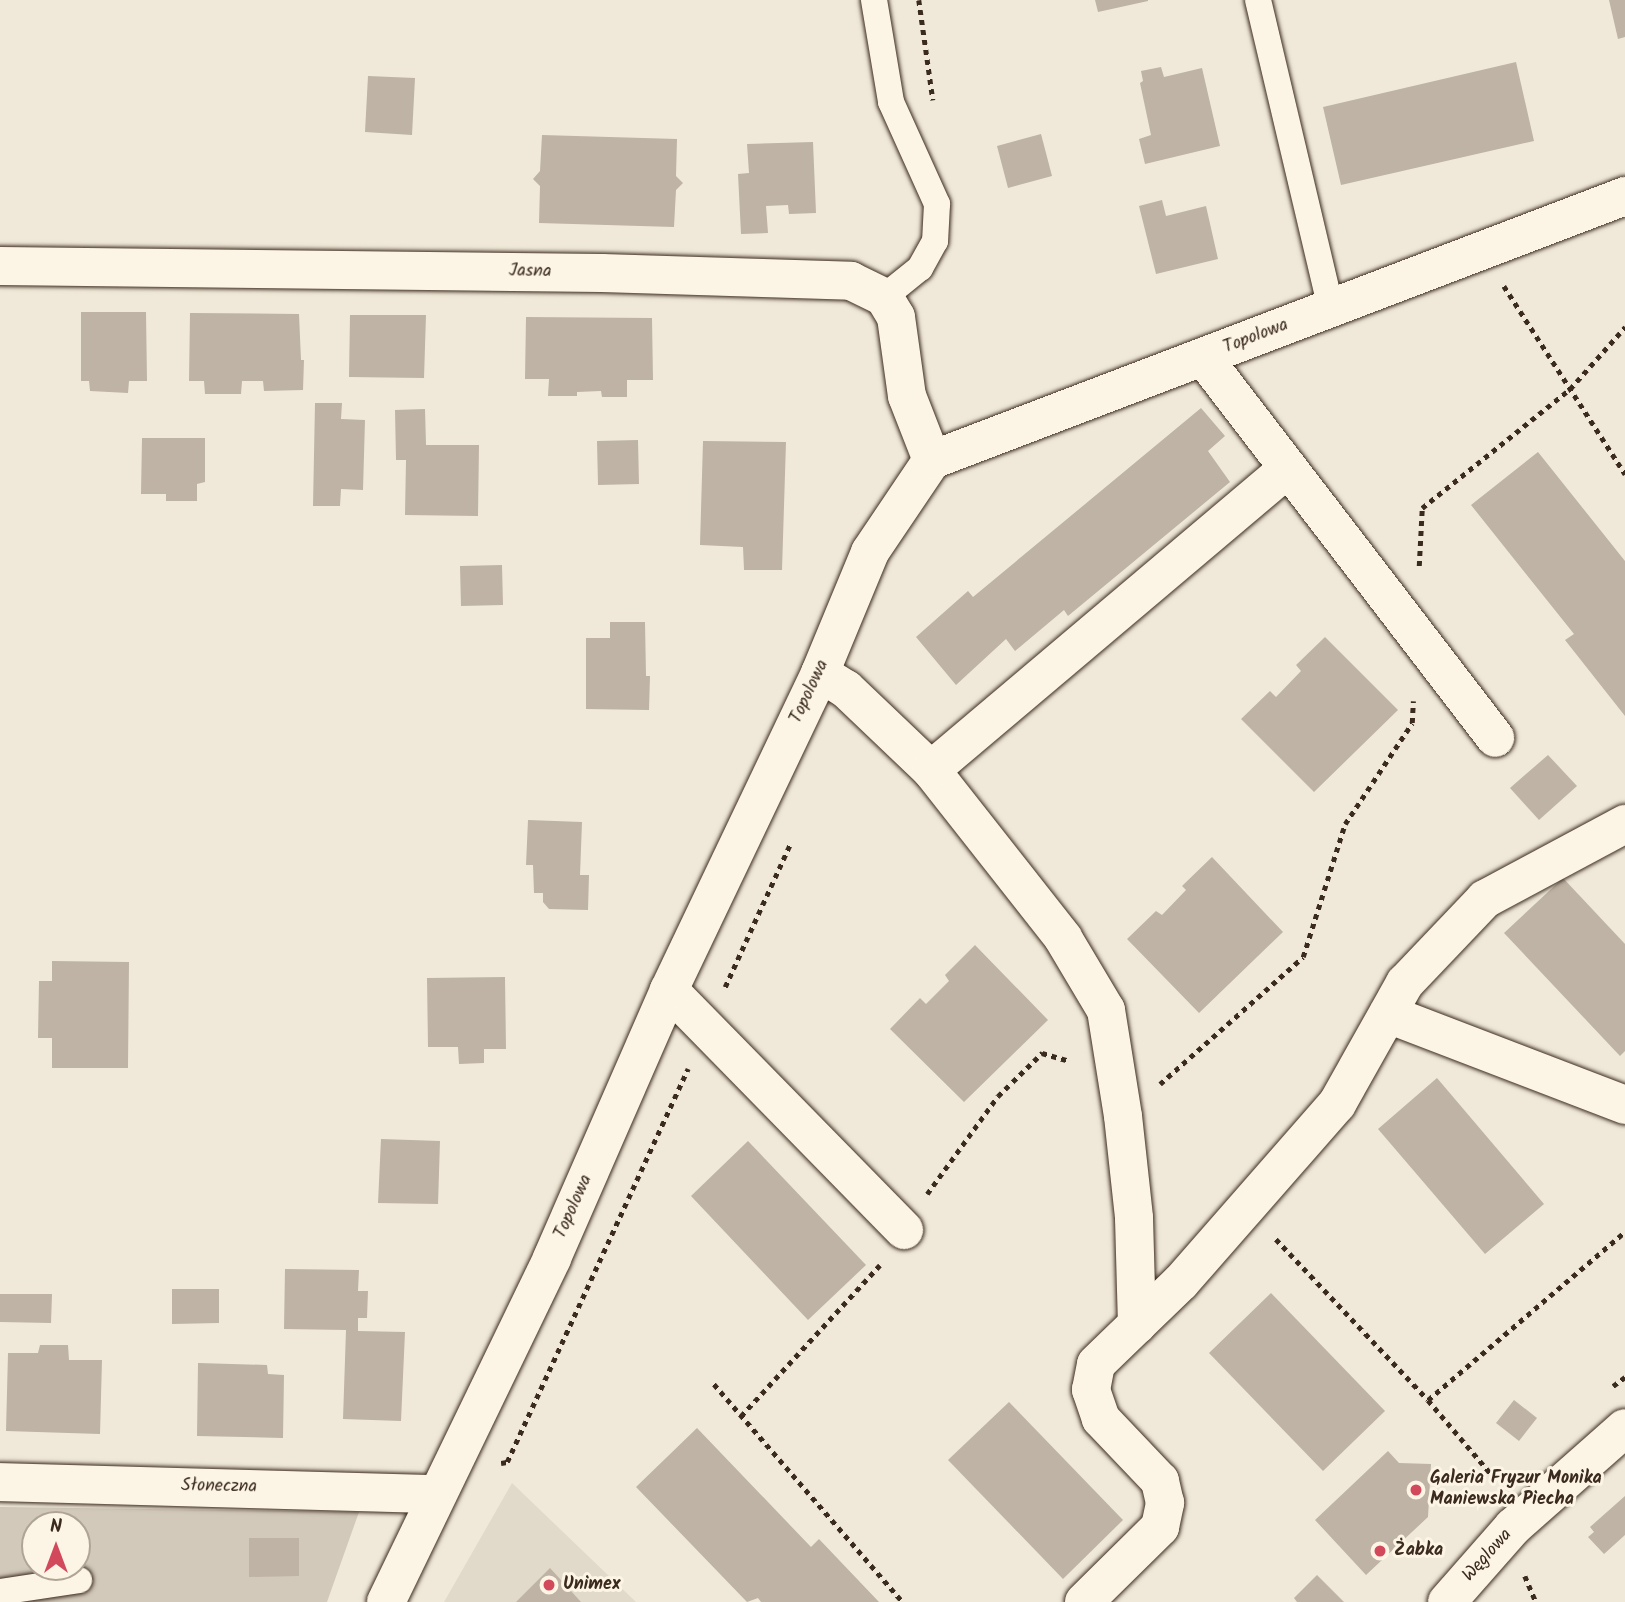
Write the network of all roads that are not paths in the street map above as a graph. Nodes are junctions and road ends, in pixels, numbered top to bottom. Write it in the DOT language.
graph roads {
  1 [pos="874,0"];
  2 [pos="1258,0"];
  3 [pos="1625,196"];
  4 [pos="0,266"];
  5 [pos="884,297"];
  6 [pos="1331,309"];
  7 [pos="1203,357"];
  8 [pos="932,460"];
  9 [pos="1287,468"];
  10 [pos="820,673"];
  11 [pos="1495,738"];
  12 [pos="931,770"];
  13 [pos="1625,824"];
  14 [pos="669,990"];
  15 [pos="1388,1014"];
  16 [pos="1625,1105"];
  17 [pos="904,1230"];
  18 [pos="1137,1325"];
  19 [pos="1625,1428"];
  20 [pos="0,1482"];
  21 [pos="437,1494"];
  22 [pos="72,1581"];
  23 [pos="0,1592"];
  24 [pos="1457,1598"];
  25 [pos="386,1602"];
  26 [pos="1084,1602"];
  1 -- 5 [label="lane"];
  2 -- 6 [label="lane"];
  3 -- 6 [label="street, Topolowa"];
  4 -- 5 [label="street, Jasna"];
  5 -- 8 [label="street"];
  6 -- 7 [label="street, Topolowa"];
  7 -- 8 [label="street, Topolowa"];
  7 -- 9 [label="street"];
  8 -- 10 [label="street, Topolowa"];
  9 -- 11 [label="street"];
  9 -- 12 [label="street"];
  10 -- 12 [label="street"];
  10 -- 14 [label="street, Topolowa"];
  12 -- 18 [label="street"];
  13 -- 15 [label="street"];
  14 -- 17 [label="street"];
  14 -- 21 [label="street, Topolowa"];
  15 -- 16 [label="street"];
  15 -- 18 [label="street"];
  18 -- 26 [label="street"];
  19 -- 24 [label="street, Węglowa"];
  20 -- 21 [label="street, Słoneczna"];
  21 -- 25 [label="street, Topolowa"];
  22 -- 23 [label="lane"];
}
